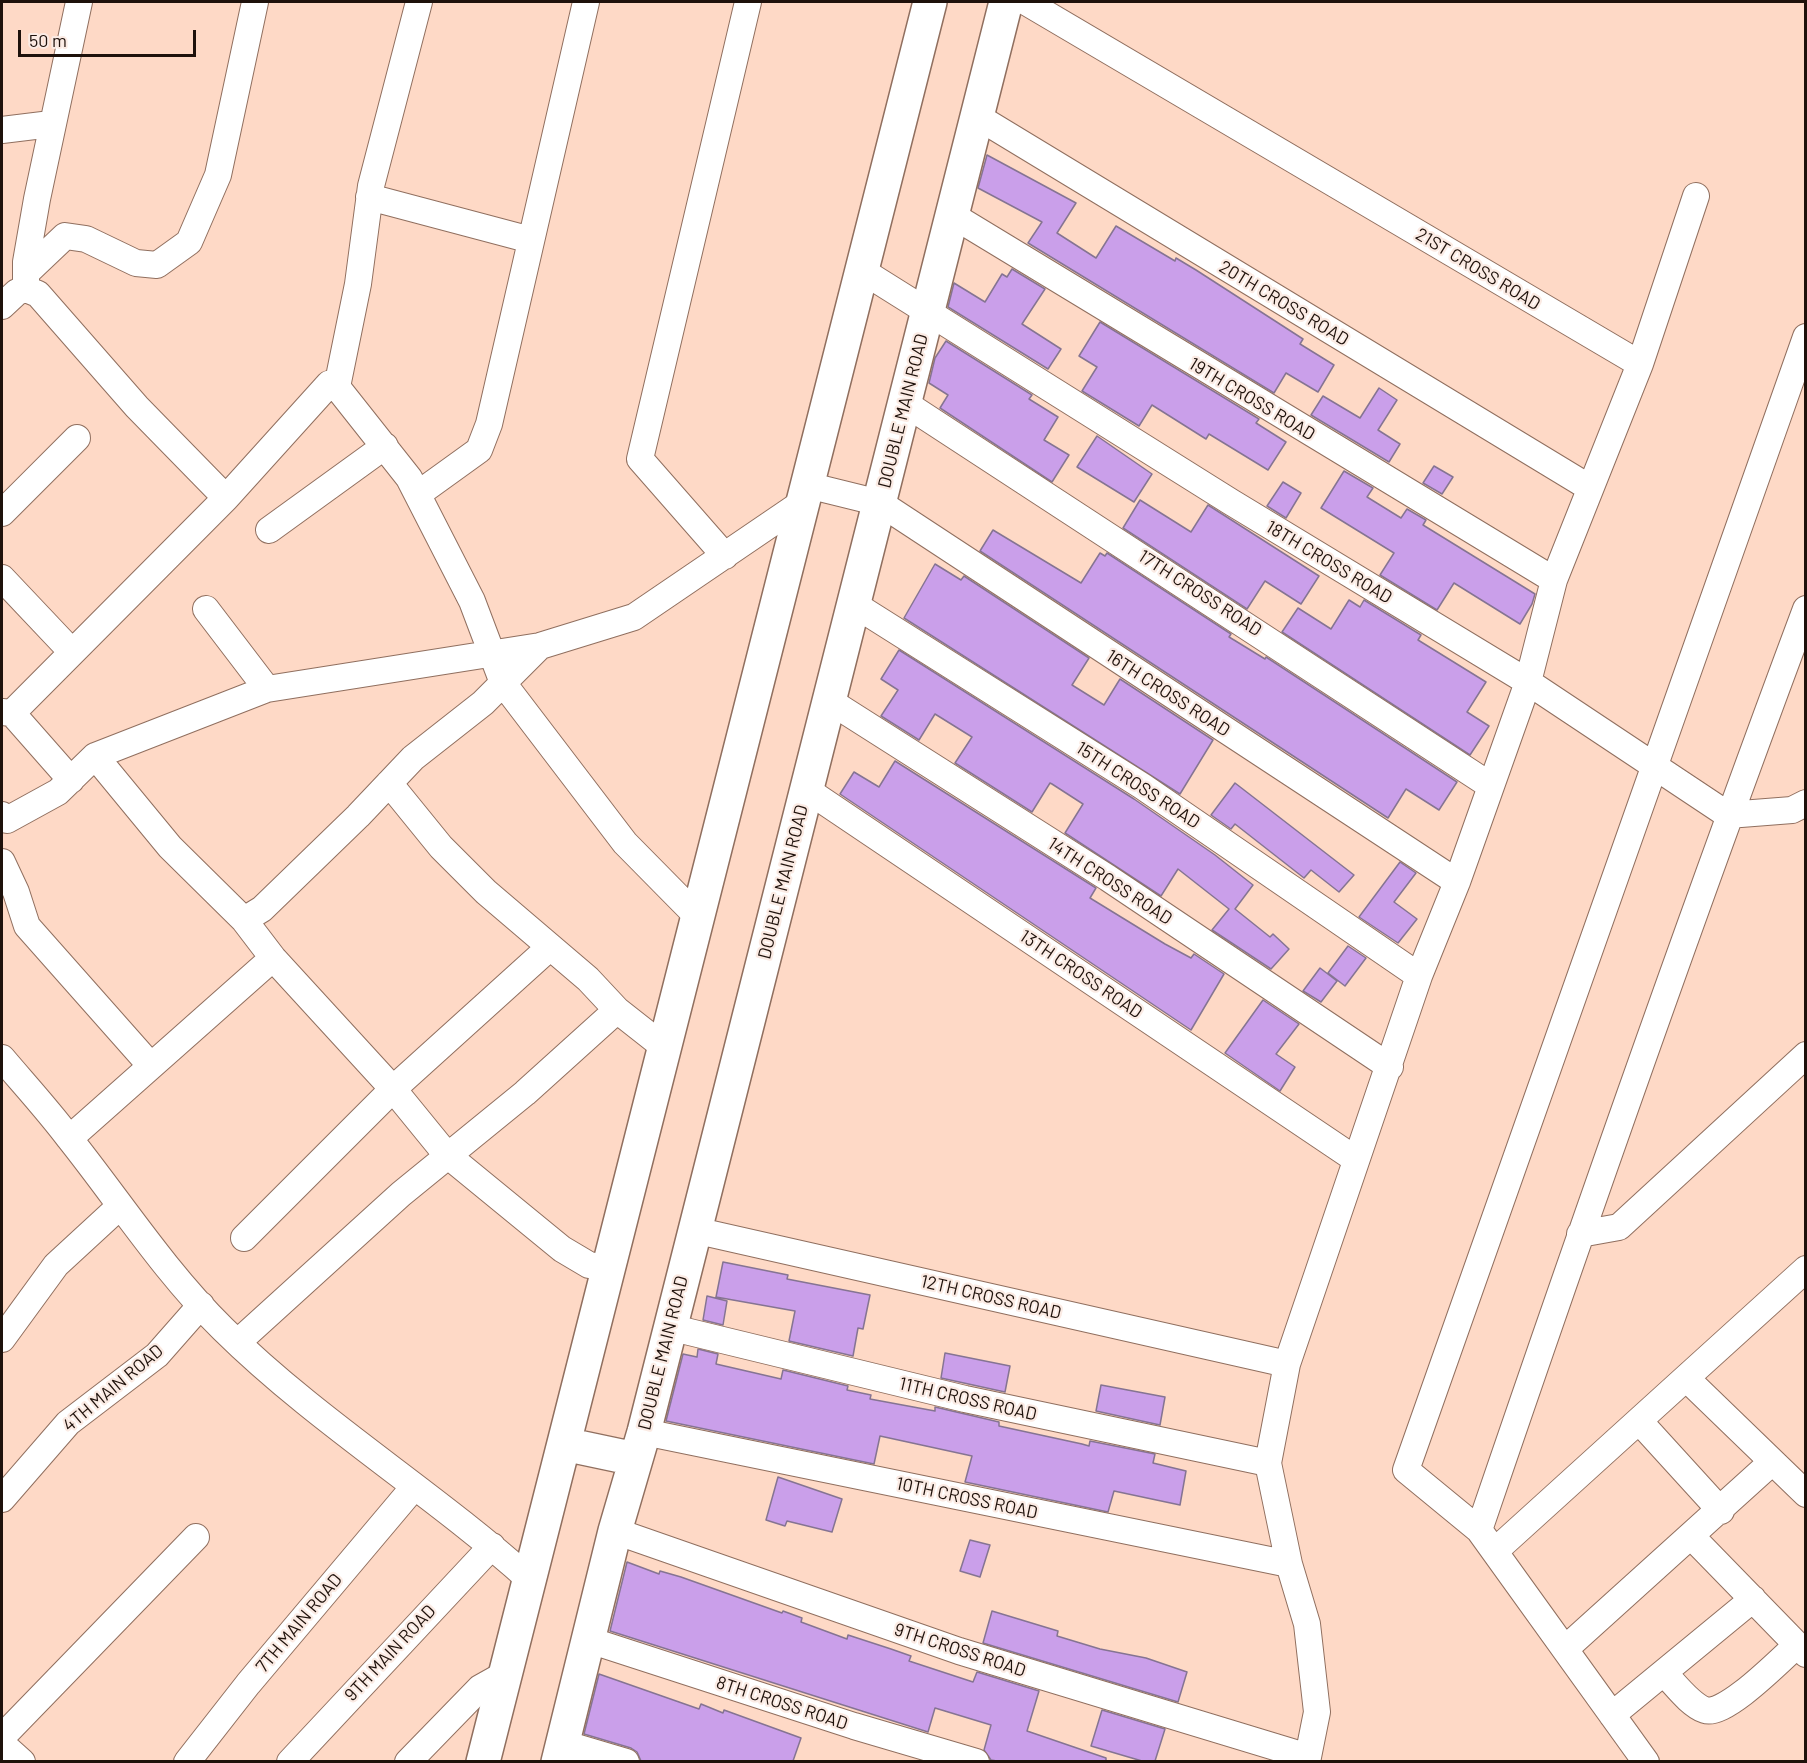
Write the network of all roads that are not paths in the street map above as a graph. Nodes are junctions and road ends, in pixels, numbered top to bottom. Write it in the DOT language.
graph roads {
  1 [pos="80,2"];
  2 [pos="255,2"];
  3 [pos="419,2"];
  4 [pos="586,2"];
  5 [pos="748,2"];
  6 [pos="930,2"];
  7 [pos="1006,2"];
  8 [pos="1026,2"];
  9 [pos="978,117"];
  10 [pos="51,124"];
  11 [pos="2,130"];
  12 [pos="1696,196"];
  13 [pos="369,197"];
  14 [pos="952,215"];
  15 [pos="531,240"];
  16 [pos="861,270"];
  17 [pos="26,281"];
  18 [pos="2,306"];
  19 [pos="928,312"];
  20 [pos="1806,336"];
  21 [pos="1640,364"];
  22 [pos="337,387"];
  23 [pos="906,404"];
  24 [pos="77,438"];
  25 [pos="385,446"];
  26 [pos="1590,488"];
  27 [pos="805,493"];
  28 [pos="418,494"];
  29 [pos="226,498"];
  30 [pos="880,504"];
  31 [pos="2,513"];
  32 [pos="269,530"];
  33 [pos="725,556"];
  34 [pos="2,578"];
  35 [pos="1554,580"];
  36 [pos="852,603"];
  37 [pos="206,609"];
  38 [pos="1806,609"];
  39 [pos="540,646"];
  40 [pos="72,652"];
  41 [pos="493,653"];
  42 [pos="1528,682"];
  43 [pos="503,683"];
  44 [pos="267,689"];
  45 [pos="828,699"];
  46 [pos="7,712"];
  47 [pos="95,756"];
  48 [pos="1654,764"];
  49 [pos="71,780"];
  50 [pos="389,783"];
  51 [pos="1491,786"];
  52 [pos="807,790"];
  53 [pos="1806,803"];
  54 [pos="1728,815"];
  55 [pos="3,819"];
  56 [pos="2,862"];
  57 [pos="1457,882"];
  58 [pos="698,916"];
  59 [pos="244,920"];
  60 [pos="549,948"];
  61 [pos="273,958"];
  62 [pos="1419,976"];
  63 [pos="617,1010"];
  64 [pos="664,1047"];
  65 [pos="1806,1055"];
  66 [pos="2,1058"];
  67 [pos="151,1066"];
  68 [pos="1390,1067"];
  69 [pos="393,1089"];
  70 [pos="69,1138"];
  71 [pos="447,1154"];
  72 [pos="1355,1159"];
  73 [pos="119,1207"];
  74 [pos="694,1230"];
  75 [pos="1580,1234"];
  76 [pos="244,1238"];
  77 [pos="608,1268"];
  78 [pos="1801,1283"];
  79 [pos="201,1305"];
  80 [pos="669,1327"];
  81 [pos="2,1339"];
  82 [pos="238,1342"];
  83 [pos="1287,1364"];
  84 [pos="1686,1378"];
  85 [pos="1639,1420"];
  86 [pos="564,1444"];
  87 [pos="640,1445"];
  88 [pos="1772,1462"];
  89 [pos="1268,1463"];
  90 [pos="414,1487"];
  91 [pos="1806,1494"];
  92 [pos="2,1498"];
  93 [pos="1721,1511"];
  94 [pos="1479,1530"];
  95 [pos="615,1531"];
  96 [pos="196,1537"];
  97 [pos="1692,1537"];
  98 [pos="492,1546"];
  99 [pos="1495,1551"];
  100 [pos="1289,1564"];
  101 [pos="529,1579"];
  102 [pos="1753,1599"];
  103 [pos="589,1640"];
  104 [pos="1565,1649"];
  105 [pos="1801,1649"];
  106 [pos="1664,1673"];
  107 [pos="506,1674"];
  108 [pos="1612,1715"];
  109 [pos="2,1737"];
  110 [pos="2,1744"];
  111 [pos="560,1752"];
  112 [pos="1308,1759"];
  113 [pos="22,1761"];
  114 [pos="187,1761"];
  115 [pos="290,1761"];
  116 [pos="408,1761"];
  117 [pos="483,1761"];
  118 [pos="626,1761"];
  119 [pos="976,1761"];
  120 [pos="1646,1761"];
  1 -- 10 [label="street"];
  2 -- 17 [label="street"];
  3 -- 13 [label="street"];
  4 -- 15 [label="street"];
  5 -- 33 [label="street"];
  6 -- 16 [label="street"];
  7 -- 9 [label="street, DOUBLE MAIN ROAD"];
  8 -- 21 [label="street, 21ST CROSS ROAD"];
  9 -- 14 [label="street, DOUBLE MAIN ROAD"];
  9 -- 26 [label="street, 20TH CROSS ROAD"];
  10 -- 11 [label="street"];
  10 -- 17 [label="street"];
  12 -- 21 [label="street"];
  13 -- 15 [label="street"];
  13 -- 22 [label="street"];
  14 -- 19 [label="street, DOUBLE MAIN ROAD"];
  14 -- 35 [label="street, 19TH CROSS ROAD"];
  15 -- 28 [label="street"];
  16 -- 19 [label="street, 18TH CROSS ROAD"];
  16 -- 27 [label="street"];
  17 -- 18 [label="street"];
  17 -- 29 [label="street"];
  19 -- 23 [label="street, DOUBLE MAIN ROAD"];
  19 -- 42 [label="street, 18TH CROSS ROAD"];
  20 -- 48 [label="street"];
  21 -- 26 [label="street"];
  22 -- 25 [label="street"];
  22 -- 29 [label="street"];
  23 -- 30 [label="street, DOUBLE MAIN ROAD"];
  23 -- 51 [label="street, 17TH CROSS ROAD"];
  24 -- 31 [label="street"];
  25 -- 28 [label="street"];
  25 -- 32 [label="street"];
  26 -- 35 [label="street"];
  27 -- 30 [label="street, 16TH CROSS ROAD"];
  27 -- 33 [label="street"];
  27 -- 58 [label="street"];
  28 -- 41 [label="street"];
  29 -- 40 [label="street"];
  30 -- 36 [label="street, DOUBLE MAIN ROAD"];
  30 -- 57 [label="street, 16TH CROSS ROAD"];
  33 -- 39 [label="street"];
  34 -- 40 [label="street"];
  35 -- 42 [label="street"];
  36 -- 45 [label="street, DOUBLE MAIN ROAD"];
  36 -- 62 [label="street, 15TH CROSS ROAD"];
  37 -- 44 [label="street"];
  38 -- 54 [label="street"];
  39 -- 41 [label="street"];
  39 -- 43 [label="street"];
  40 -- 46 [label="street"];
  41 -- 43 [label="street"];
  41 -- 44 [label="street"];
  42 -- 48 [label="street, 18TH CROSS ROAD"];
  42 -- 51 [label="street"];
  43 -- 50 [label="street"];
  43 -- 58 [label="street"];
  44 -- 47 [label="street"];
  45 -- 52 [label="street, DOUBLE MAIN ROAD"];
  45 -- 68 [label="street, 14TH CROSS ROAD"];
  46 -- 49 [label="street"];
  47 -- 49 [label="street"];
  47 -- 59 [label="street"];
  48 -- 54 [label="street, 18TH CROSS ROAD"];
  48 -- 94 [label="street"];
  49 -- 55 [label="street"];
  50 -- 59 [label="street"];
  50 -- 60 [label="street"];
  51 -- 57 [label="street"];
  52 -- 72 [label="street, 13TH CROSS ROAD"];
  52 -- 74 [label="street, DOUBLE MAIN ROAD"];
  53 -- 54 [label="street"];
  54 -- 75 [label="street"];
  56 -- 67 [label="street"];
  57 -- 62 [label="street"];
  58 -- 64 [label="street"];
  59 -- 61 [label="street"];
  60 -- 63 [label="street"];
  60 -- 69 [label="street"];
  61 -- 67 [label="street"];
  61 -- 69 [label="street"];
  62 -- 68 [label="street"];
  63 -- 64 [label="street"];
  63 -- 71 [label="street"];
  64 -- 77 [label="street"];
  65 -- 75 [label="street"];
  66 -- 70 [label="street"];
  67 -- 70 [label="street"];
  68 -- 72 [label="street"];
  69 -- 71 [label="street"];
  69 -- 76 [label="street"];
  70 -- 73 [label="street"];
  71 -- 77 [label="street"];
  71 -- 82 [label="street"];
  72 -- 83 [label="street"];
  73 -- 79 [label="street"];
  73 -- 81 [label="street"];
  74 -- 80 [label="street, DOUBLE MAIN ROAD"];
  74 -- 83 [label="street, 12TH CROSS ROAD"];
  75 -- 94 [label="street"];
  77 -- 86 [label="street"];
  78 -- 84 [label="street"];
  79 -- 82 [label="street"];
  79 -- 92 [label="street, 4TH MAIN ROAD"];
  80 -- 87 [label="street, DOUBLE MAIN ROAD"];
  80 -- 89 [label="street, 11TH CROSS ROAD"];
  82 -- 90 [label="street"];
  83 -- 89 [label="street"];
  84 -- 85 [label="street"];
  84 -- 88 [label="street"];
  85 -- 93 [label="street"];
  85 -- 99 [label="street"];
  86 -- 87 [label="street"];
  86 -- 101 [label="street"];
  87 -- 95 [label="street, DOUBLE MAIN ROAD"];
  87 -- 100 [label="street, 10TH CROSS ROAD"];
  88 -- 91 [label="street"];
  88 -- 93 [label="street"];
  89 -- 100 [label="street"];
  90 -- 98 [label="street"];
  90 -- 114 [label="street, 7TH MAIN ROAD"];
  93 -- 97 [label="street"];
  94 -- 99 [label="street"];
  95 -- 103 [label="street, DOUBLE MAIN ROAD"];
  95 -- 112 [label="street, 9TH CROSS ROAD"];
  96 -- 109 [label="street"];
  97 -- 102 [label="street"];
  97 -- 104 [label="street"];
  98 -- 101 [label="street"];
  98 -- 115 [label="street, 9TH MAIN ROAD"];
  99 -- 104 [label="street"];
  100 -- 112 [label="street"];
  101 -- 107 [label="street"];
  102 -- 105 [label="street"];
  102 -- 106 [label="street"];
  103 -- 111 [label="street, DOUBLE MAIN ROAD"];
  103 -- 119 [label="street, 8TH CROSS ROAD"];
  104 -- 108 [label="street"];
  105 -- 106 [label="street"];
  106 -- 108 [label="street"];
  107 -- 116 [label="street"];
  107 -- 117 [label="street"];
  108 -- 120 [label="street"];
  110 -- 113 [label="street"];
  111 -- 118 [label="street"];
}
